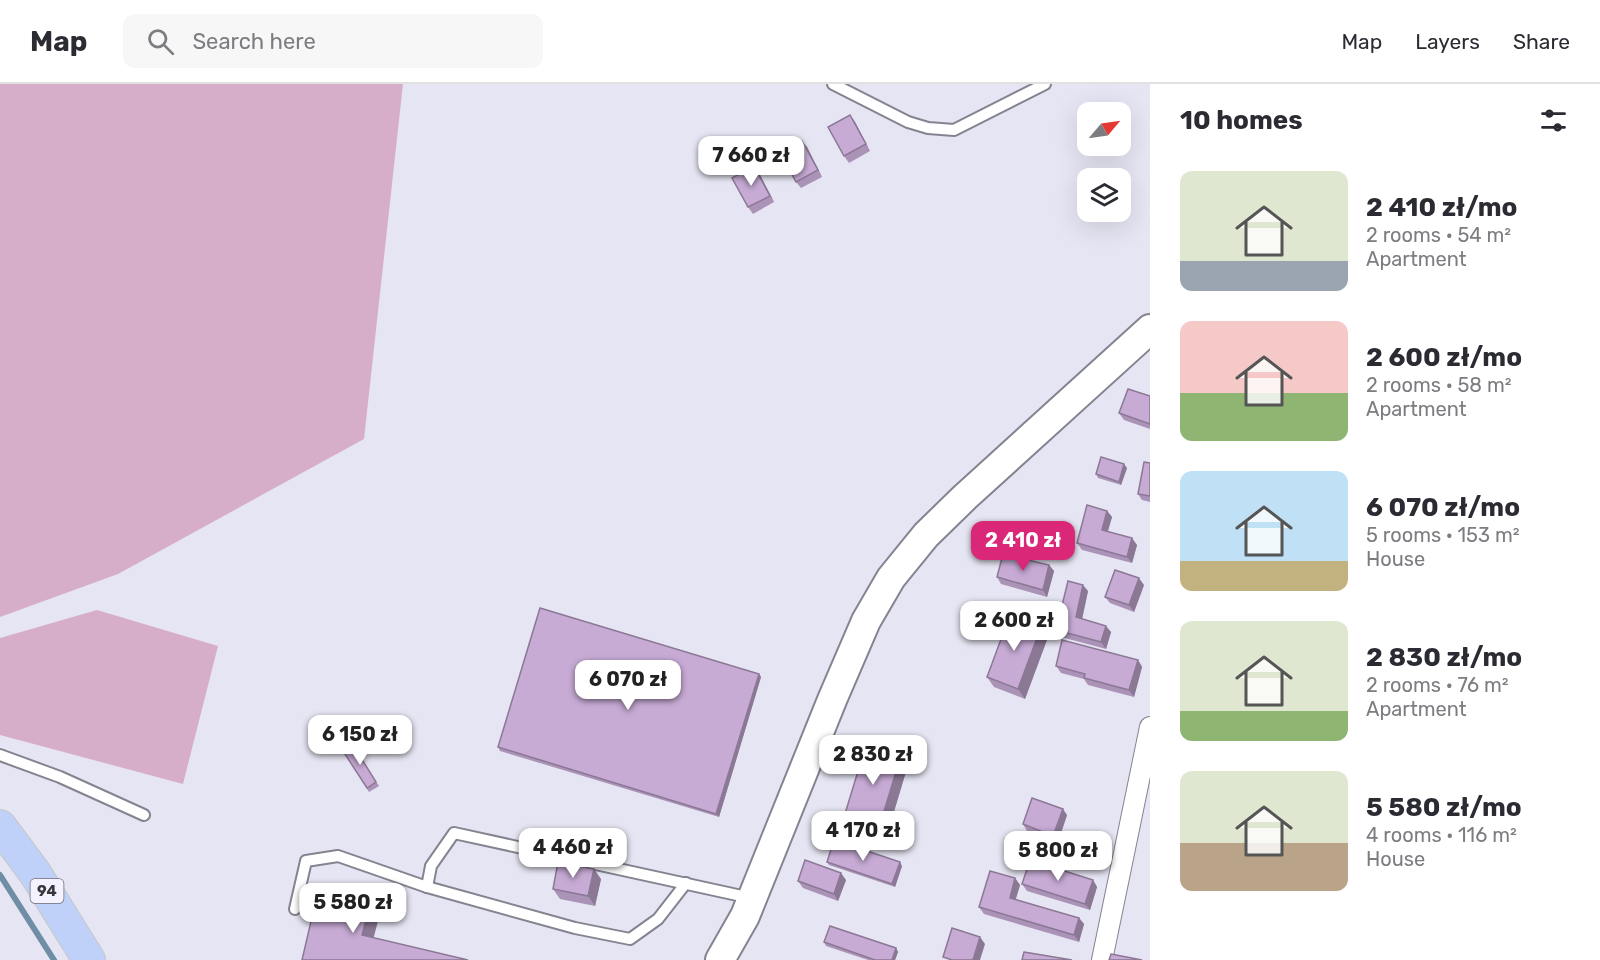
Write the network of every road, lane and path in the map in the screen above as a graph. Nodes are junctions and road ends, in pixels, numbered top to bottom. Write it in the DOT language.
graph roads {
  1 [pos="833,84"];
  2 [pos="1045,84"];
  3 [pos="1150,329"];
  4 [pos="1150,727"];
  5 [pos="0,755"];
  6 [pos="144,815"];
  7 [pos="0,826"];
  8 [pos="686,883"];
  9 [pos="427,887"];
  10 [pos="752,898"];
  11 [pos="295,909"];
  12 [pos="89,960"];
  13 [pos="720,960"];
  14 [pos="1101,960"];
  1 -- 2 [label="lane"];
  3 -- 10 [label="main road"];
  4 -- 14 [label="street"];
  5 -- 6 [label="lane"];
  7 -- 12 [label="main road, 94"];
  8 -- 9 [label="lane"];
  8 -- 9 [label="lane"];
  8 -- 10 [label="lane"];
  9 -- 11 [label="lane"];
  10 -- 13 [label="main road"];
}
